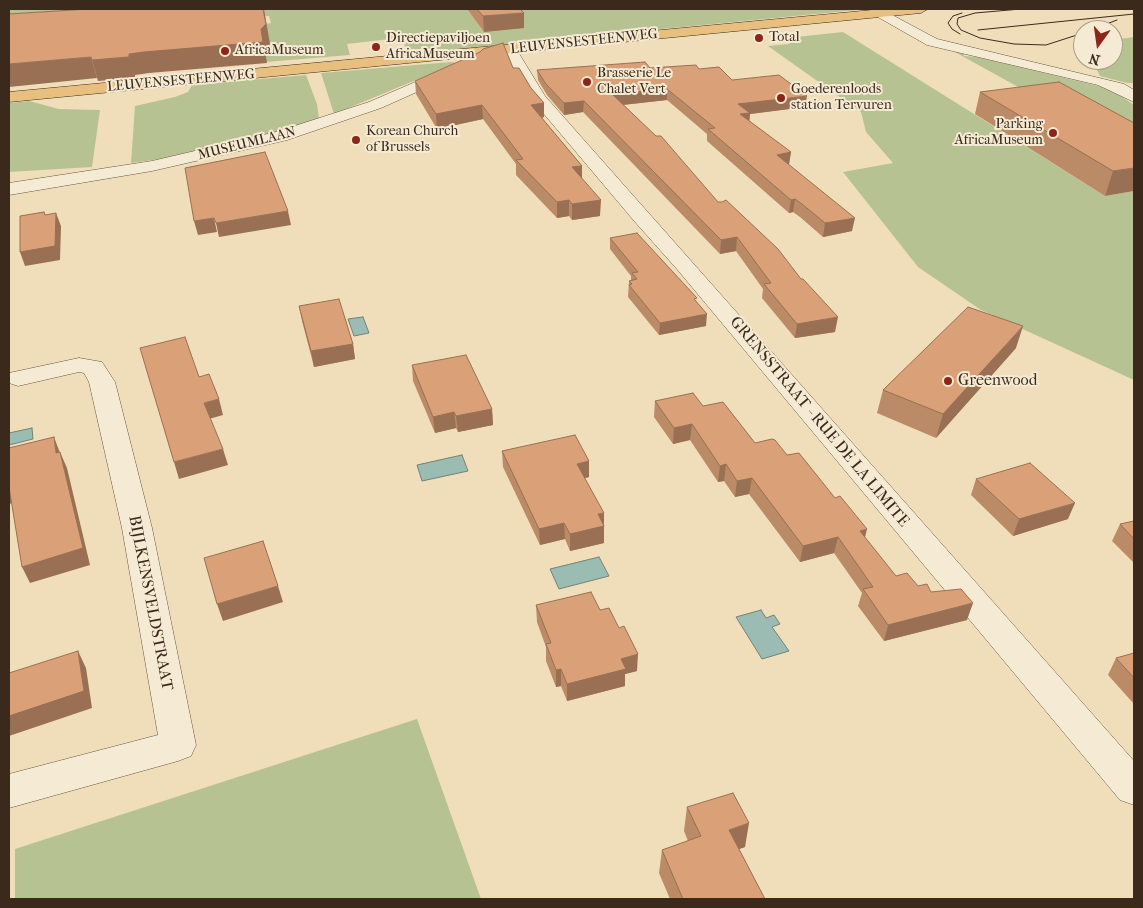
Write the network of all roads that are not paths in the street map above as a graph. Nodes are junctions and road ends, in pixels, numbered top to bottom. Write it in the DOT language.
graph roads {
  1 [pos="921,9"];
  2 [pos="881,13"];
  3 [pos="510,50"];
  4 [pos="475,61"];
  5 [pos="9,97"];
  6 [pos="1134,97"];
  7 [pos="9,189"];
  8 [pos="12,379"];
  9 [pos="1134,788"];
  10 [pos="9,791"];
  1 -- 2 [label="main road, LEUVENSESTEENWEG"];
  2 -- 3 [label="main road, LEUVENSESTEENWEG"];
  2 -- 6 [label="street"];
  3 -- 5 [label="main road, LEUVENSESTEENWEG"];
  3 -- 9 [label="street, GRENSSTRAAT - RUE DE LA LIMITE"];
  4 -- 7 [label="street, MUSEUMLAAN"];
  8 -- 10 [label="street, BIJLKENSVELDSTRAAT"];
}
